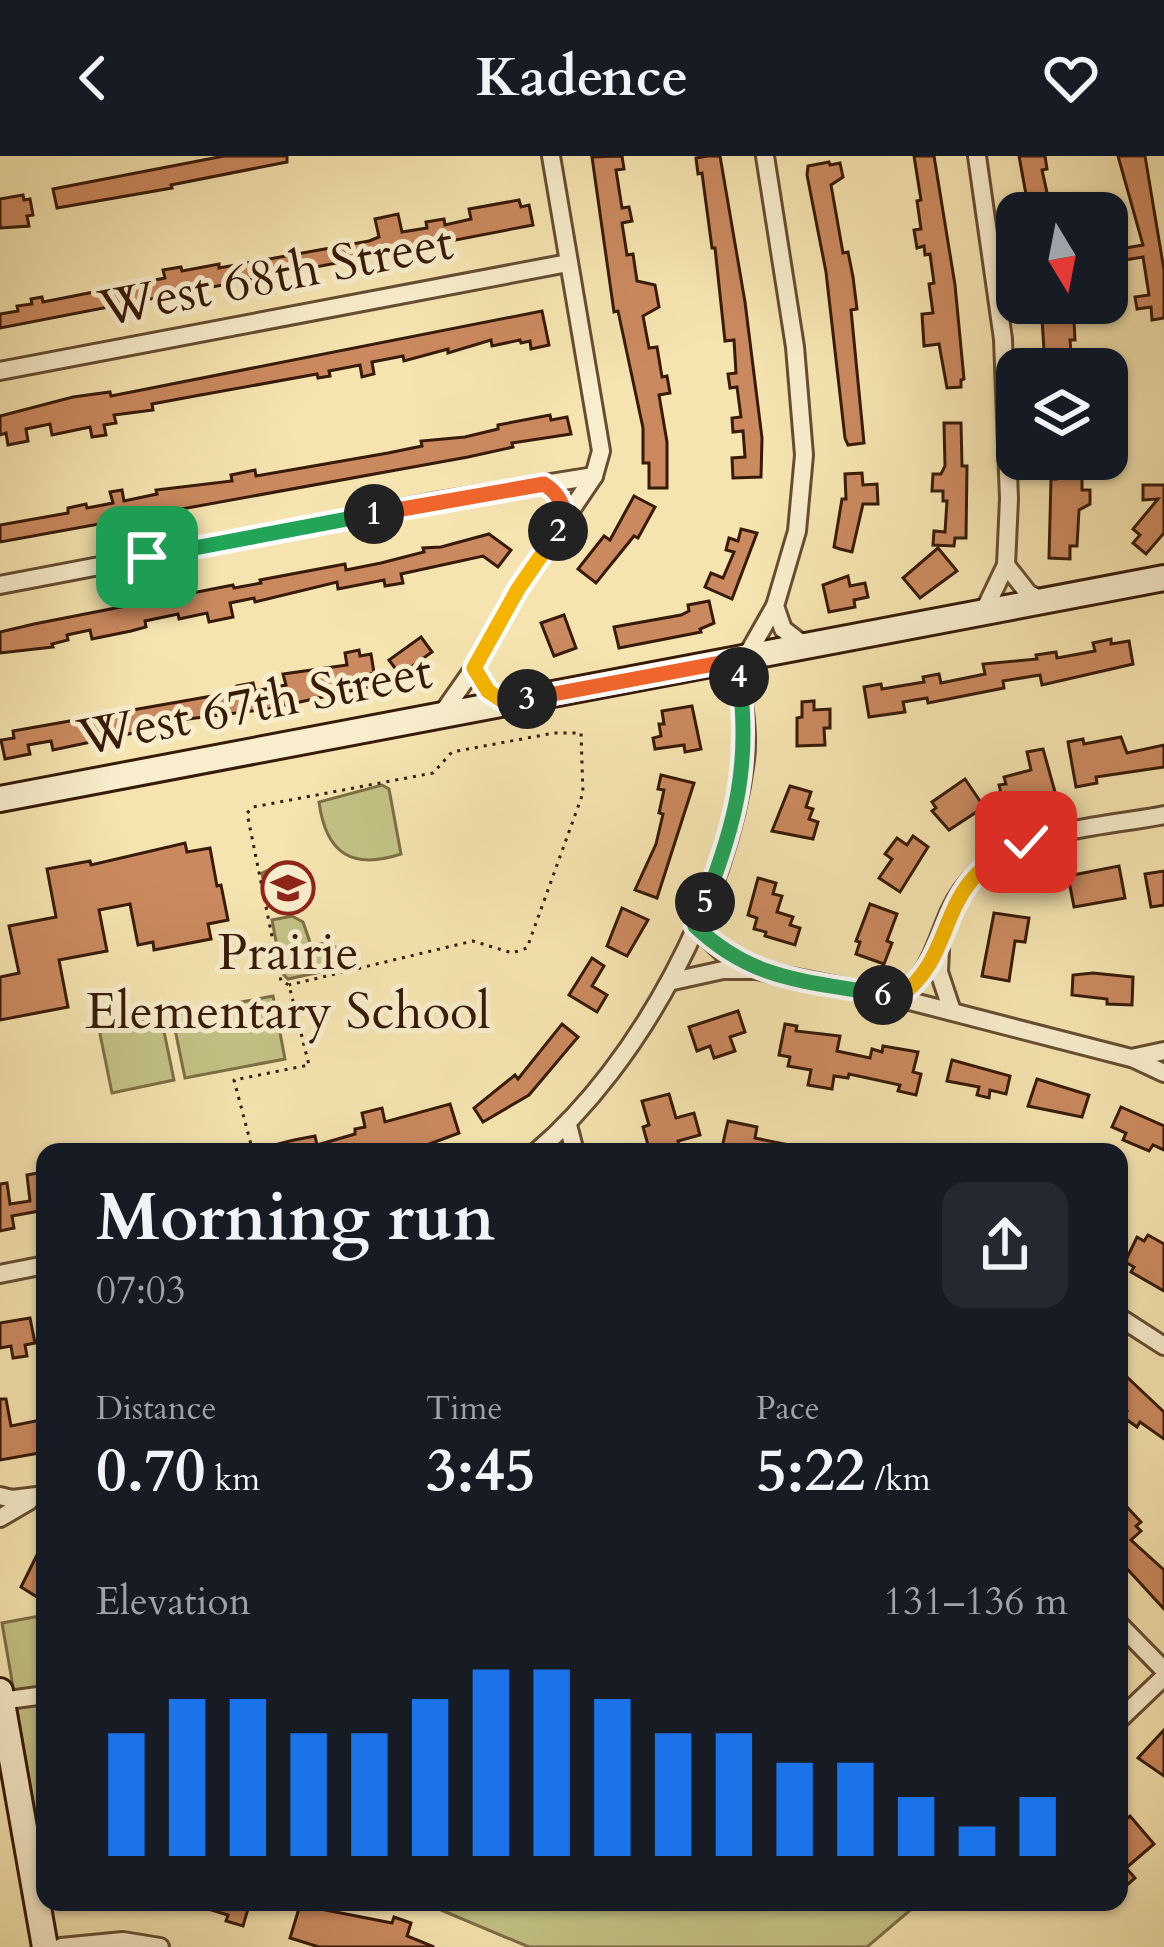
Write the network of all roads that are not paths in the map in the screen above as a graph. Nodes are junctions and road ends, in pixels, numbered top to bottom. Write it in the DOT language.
graph roads {
  1 [pos="550,156"];
  2 [pos="765,156"];
  3 [pos="977,156"];
  4 [pos="568,263"];
  5 [pos="0,371"];
  6 [pos="594,476"];
  7 [pos="544,484"];
  8 [pos="566,520"];
  9 [pos="1006,565"];
  10 [pos="1164,578"];
  11 [pos="0,585"];
  12 [pos="1042,602"];
  13 [pos="775,606"];
  14 [pos="983,613"];
  15 [pos="805,646"];
  16 [pos="741,659"];
  17 [pos="474,668"];
  18 [pos="506,703"];
  19 [pos="441,716"];
  20 [pos="0,799"];
  21 [pos="1164,815"];
  22 [pos="695,926"];
  23 [pos="940,943"];
  24 [pos="755,970"];
  25 [pos="673,981"];
  26 [pos="898,998"];
  27 [pos="952,1011"];
  28 [pos="1164,1051"];
  29 [pos="1132,1058"];
  30 [pos="1164,1072"];
  31 [pos="568,1125"];
  32 [pos="547,1143"];
  33 [pos="572,1143"];
  34 [pos="36,1267"];
  35 [pos="0,1274"];
  36 [pos="1128,1323"];
  37 [pos="1164,1346"];
  38 [pos="0,1496"];
  39 [pos="36,1497"];
  40 [pos="36,1499"];
  41 [pos="0,1519"];
  42 [pos="1128,1634"];
  43 [pos="1164,1674"];
  44 [pos="36,1695"];
  45 [pos="0,1697"];
  46 [pos="1128,1711"];
  47 [pos="36,1897"];
  48 [pos="39,1911"];
  49 [pos="45,1947"];
  50 [pos="61,1947"];
  51 [pos="160,1947"];
  1 -- 4 [label="street"];
  2 -- 13 [label="street"];
  3 -- 9 [label="street"];
  4 -- 5 [label="street, West 68th Street"];
  4 -- 6 [label="street"];
  6 -- 7 [label="street"];
  6 -- 8 [label="street"];
  7 -- 8 [label="street"];
  7 -- 11 [label="street"];
  8 -- 17 [label="street"];
  9 -- 12 [label="street"];
  9 -- 14 [label="street"];
  10 -- 12 [label="street, West 67th Street"];
  12 -- 14 [label="street, West 67th Street"];
  13 -- 15 [label="street"];
  13 -- 16 [label="street"];
  14 -- 15 [label="street, West 67th Street"];
  15 -- 16 [label="street, West 67th Street"];
  16 -- 18 [label="street, West 67th Street"];
  16 -- 22 [label="street"];
  17 -- 18 [label="street"];
  17 -- 19 [label="street"];
  18 -- 19 [label="street, West 67th Street"];
  19 -- 20 [label="street, West 67th Street"];
  21 -- 23 [label="street"];
  22 -- 24 [label="street"];
  22 -- 25 [label="street"];
  23 -- 26 [label="street"];
  23 -- 27 [label="street"];
  24 -- 25 [label="street"];
  24 -- 26 [label="street"];
  25 -- 31 [label="street"];
  26 -- 27 [label="street"];
  27 -- 29 [label="street"];
  28 -- 29 [label="street"];
  29 -- 30 [label="street"];
  31 -- 32 [label="street"];
  31 -- 33 [label="street"];
  34 -- 35 [label="street"];
  36 -- 37 [label="street"];
  38 -- 39 [label="street"];
  40 -- 41 [label="street"];
  42 -- 43 [label="street"];
  43 -- 46 [label="street"];
  44 -- 45 [label="street"];
  45 -- 47 [label="street"];
  48 -- 49 [label="street"];
  50 -- 51 [label="street"];
}
